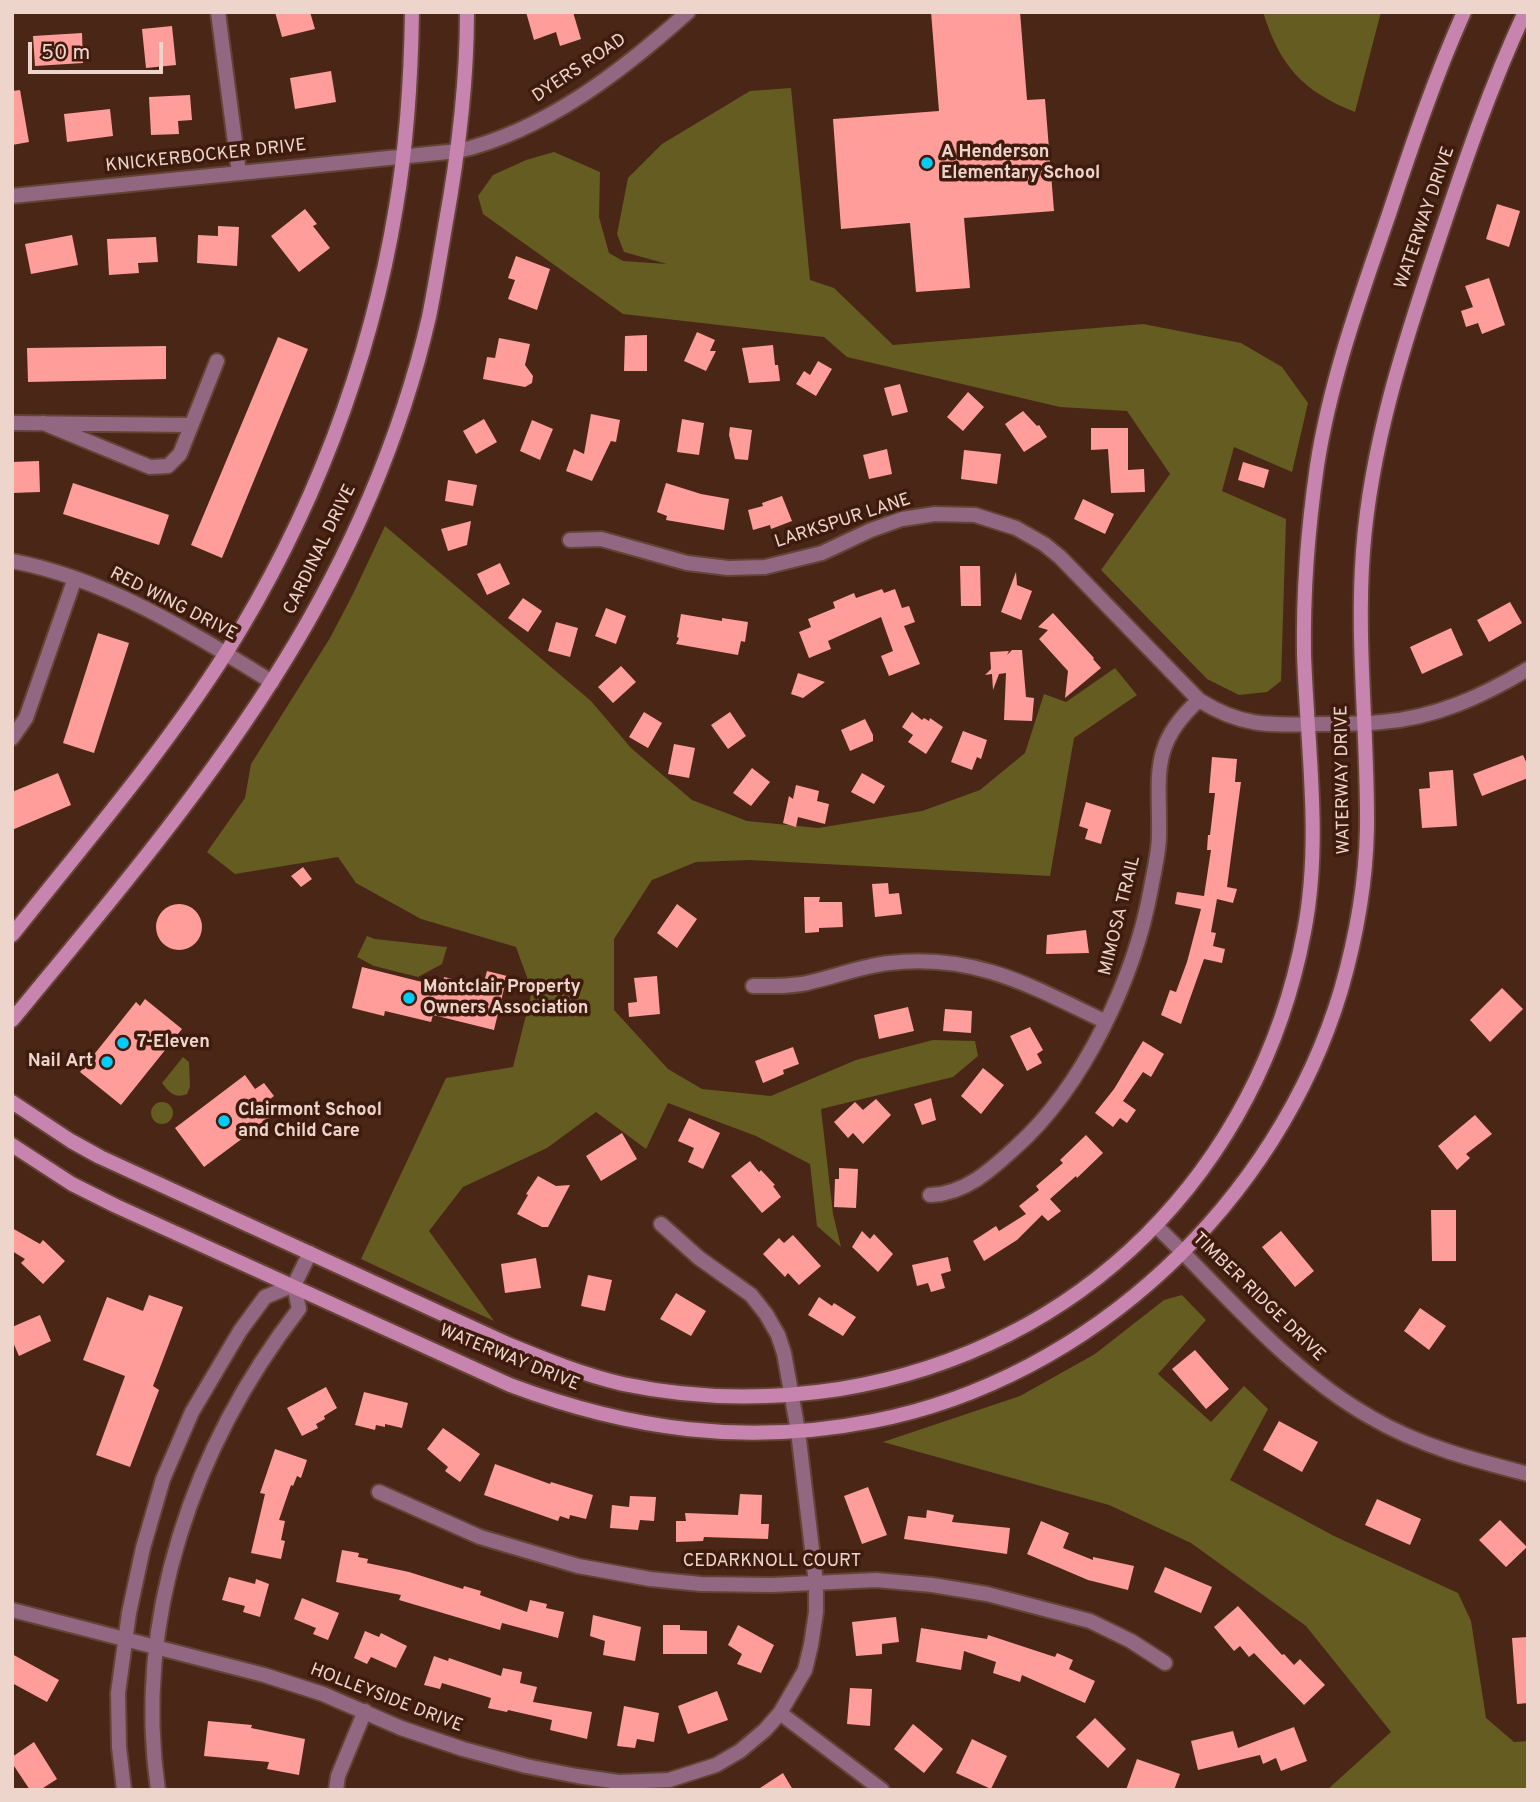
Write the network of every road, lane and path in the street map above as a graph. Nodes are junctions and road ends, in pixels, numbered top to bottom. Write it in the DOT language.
graph roads {
  1 [pos="218,12"];
  2 [pos="412,12"];
  3 [pos="467,12"];
  4 [pos="688,12"];
  5 [pos="1464,12"];
  6 [pos="1525,12"];
  7 [pos="458,151"];
  8 [pos="403,157"];
  9 [pos="239,173"];
  10 [pos="12,196"];
  11 [pos="217,361"];
  12 [pos="12,423"];
  13 [pos="43,423"];
  14 [pos="191,425"];
  15 [pos="570,540"];
  16 [pos="12,561"];
  17 [pos="75,578"];
  18 [pos="225,653"];
  19 [pos="1528,670"];
  20 [pos="272,682"];
  21 [pos="1199,700"];
  22 [pos="1363,723"];
  23 [pos="1308,724"];
  24 [pos="12,738"];
  25 [pos="12,935"];
  26 [pos="753,986"];
  27 [pos="12,1020"];
  28 [pos="1106,1023"];
  29 [pos="12,1102"];
  30 [pos="12,1145"];
  31 [pos="930,1195"];
  32 [pos="661,1224"];
  33 [pos="1156,1226"];
  34 [pos="1182,1252"];
  35 [pos="310,1253"];
  36 [pos="294,1285"];
  37 [pos="792,1395"];
  38 [pos="798,1431"];
  39 [pos="1528,1474"];
  40 [pos="379,1492"];
  41 [pos="816,1583"];
  42 [pos="12,1611"];
  43 [pos="125,1639"];
  44 [pos="156,1647"];
  45 [pos="1165,1663"];
  46 [pos="365,1711"];
  47 [pos="780,1713"];
  48 [pos="646,1786"];
  49 [pos="124,1790"];
  50 [pos="158,1790"];
  51 [pos="336,1790"];
  52 [pos="882,1790"];
  1 -- 9 [label="street"];
  2 -- 8 [label="main road, CARDINAL DRIVE"];
  3 -- 7 [label="main road, CARDINAL DRIVE"];
  4 -- 7 [label="street, DYERS ROAD"];
  5 -- 23 [label="main road, WATERWAY DRIVE"];
  6 -- 22 [label="main road, WATERWAY DRIVE"];
  7 -- 8 [label="street, DYERS ROAD"];
  7 -- 20 [label="main road, CARDINAL DRIVE"];
  8 -- 9 [label="street, KNICKERBOCKER DRIVE"];
  8 -- 18 [label="main road, CARDINAL DRIVE"];
  9 -- 10 [label="street, KNICKERBOCKER DRIVE"];
  11 -- 14 [label="street"];
  12 -- 13 [label="street"];
  13 -- 14 [label="street"];
  13 -- 14 [label="street"];
  15 -- 21 [label="street, LARKSPUR LANE"];
  16 -- 17 [label="street, RED WING DRIVE"];
  17 -- 18 [label="street, RED WING DRIVE"];
  17 -- 24 [label="street"];
  18 -- 20 [label="street, RED WING DRIVE"];
  18 -- 25 [label="main road, CARDINAL DRIVE"];
  19 -- 22 [label="street, LARKSPUR LANE"];
  20 -- 27 [label="main road, CARDINAL DRIVE"];
  21 -- 23 [label="street, LARKSPUR LANE"];
  21 -- 28 [label="street, MIMOSA TRAIL"];
  22 -- 23 [label="street, LARKSPUR LANE"];
  22 -- 34 [label="main road, WATERWAY DRIVE"];
  23 -- 33 [label="main road, WATERWAY DRIVE"];
  26 -- 28 [label="street"];
  28 -- 31 [label="street, MIMOSA TRAIL"];
  29 -- 35 [label="main road, WATERWAY DRIVE"];
  30 -- 36 [label="main road, WATERWAY DRIVE"];
  32 -- 37 [label="street, HOLLEYSIDE DRIVE"];
  33 -- 34 [label="street, TIMBER RIDGE DRIVE"];
  33 -- 37 [label="main road, WATERWAY DRIVE"];
  34 -- 38 [label="main road, WATERWAY DRIVE"];
  34 -- 39 [label="street, TIMBER RIDGE DRIVE"];
  35 -- 36 [label="street"];
  35 -- 37 [label="main road, WATERWAY DRIVE"];
  36 -- 38 [label="main road, WATERWAY DRIVE"];
  36 -- 43 [label="street"];
  36 -- 44 [label="street"];
  37 -- 38 [label="street, HOLLEYSIDE DRIVE"];
  38 -- 41 [label="street, HOLLEYSIDE DRIVE"];
  40 -- 41 [label="street, CEDARKNOLL COURT"];
  41 -- 45 [label="street, CEDARKNOLL COURT"];
  41 -- 47 [label="street, HOLLEYSIDE DRIVE"];
  42 -- 43 [label="street, HOLLEYSIDE DRIVE"];
  43 -- 44 [label="street, HOLLEYSIDE DRIVE"];
  43 -- 49 [label="street"];
  44 -- 46 [label="street, HOLLEYSIDE DRIVE"];
  44 -- 50 [label="street"];
  46 -- 48 [label="street, HOLLEYSIDE DRIVE"];
  46 -- 51 [label="street"];
  47 -- 48 [label="street, HOLLEYSIDE DRIVE"];
  47 -- 52 [label="street"];
}
